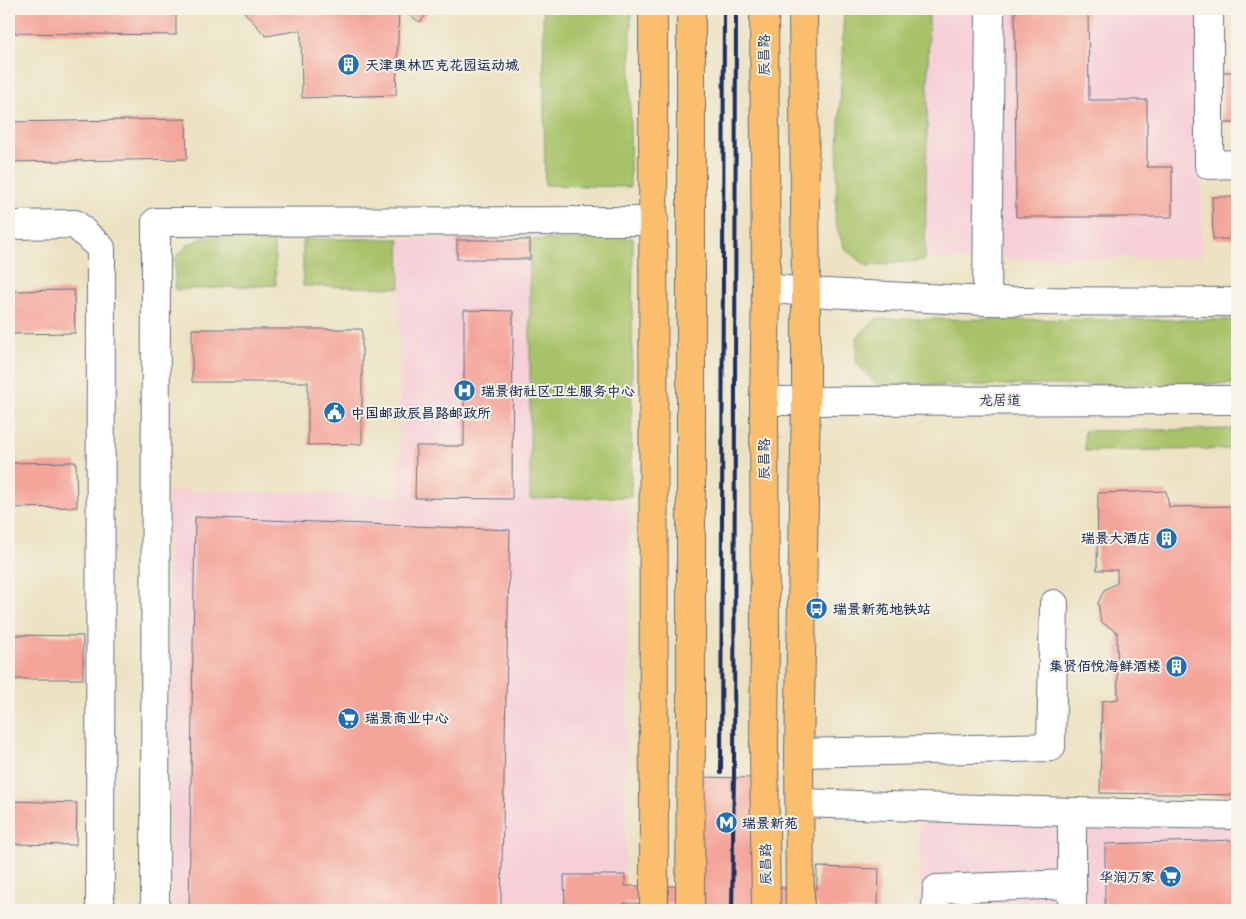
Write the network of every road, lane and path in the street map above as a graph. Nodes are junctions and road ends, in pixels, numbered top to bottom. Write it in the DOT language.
graph roads {
  1 [pos="653,9"];
  2 [pos="691,9"];
  3 [pos="764,9"];
  4 [pos="803,9"];
  5 [pos="990,9"];
  6 [pos="1209,9"];
  7 [pos="1237,164"];
  8 [pos="654,221"];
  9 [pos="9,225"];
  10 [pos="766,288"];
  11 [pos="806,292"];
  12 [pos="987,301"];
  13 [pos="1237,302"];
  14 [pos="1237,400"];
  15 [pos="764,401"];
  16 [pos="806,402"];
  17 [pos="1054,604"];
  18 [pos="799,752"];
  19 [pos="800,803"];
  20 [pos="1072,812"];
  21 [pos="1237,815"];
  22 [pos="1072,897"];
  23 [pos="100,910"];
  24 [pos="155,910"];
  25 [pos="654,910"];
  26 [pos="690,910"];
  27 [pos="766,910"];
  28 [pos="800,910"];
  29 [pos="936,910"];
  1 -- 8 [label="main road"];
  2 -- 26 [label="main road"];
  3 -- 10 [label="main road, 辰昌路"];
  4 -- 11 [label="main road"];
  5 -- 12 [label="street"];
  6 -- 7 [label="street"];
  8 -- 24 [label="street"];
  8 -- 25 [label="main road"];
  9 -- 23 [label="street"];
  10 -- 11 [label="street"];
  10 -- 15 [label="main road, 辰昌路"];
  11 -- 12 [label="street"];
  11 -- 16 [label="main road"];
  12 -- 13 [label="street"];
  14 -- 16 [label="street, 龙居道"];
  15 -- 16 [label="street, 龙居道"];
  15 -- 27 [label="main road, 辰昌路"];
  16 -- 18 [label="main road"];
  17 -- 18 [label="street"];
  18 -- 19 [label="main road"];
  19 -- 20 [label="street"];
  19 -- 28 [label="main road"];
  20 -- 21 [label="street"];
  20 -- 22 [label="street"];
  22 -- 29 [label="street"];
}
